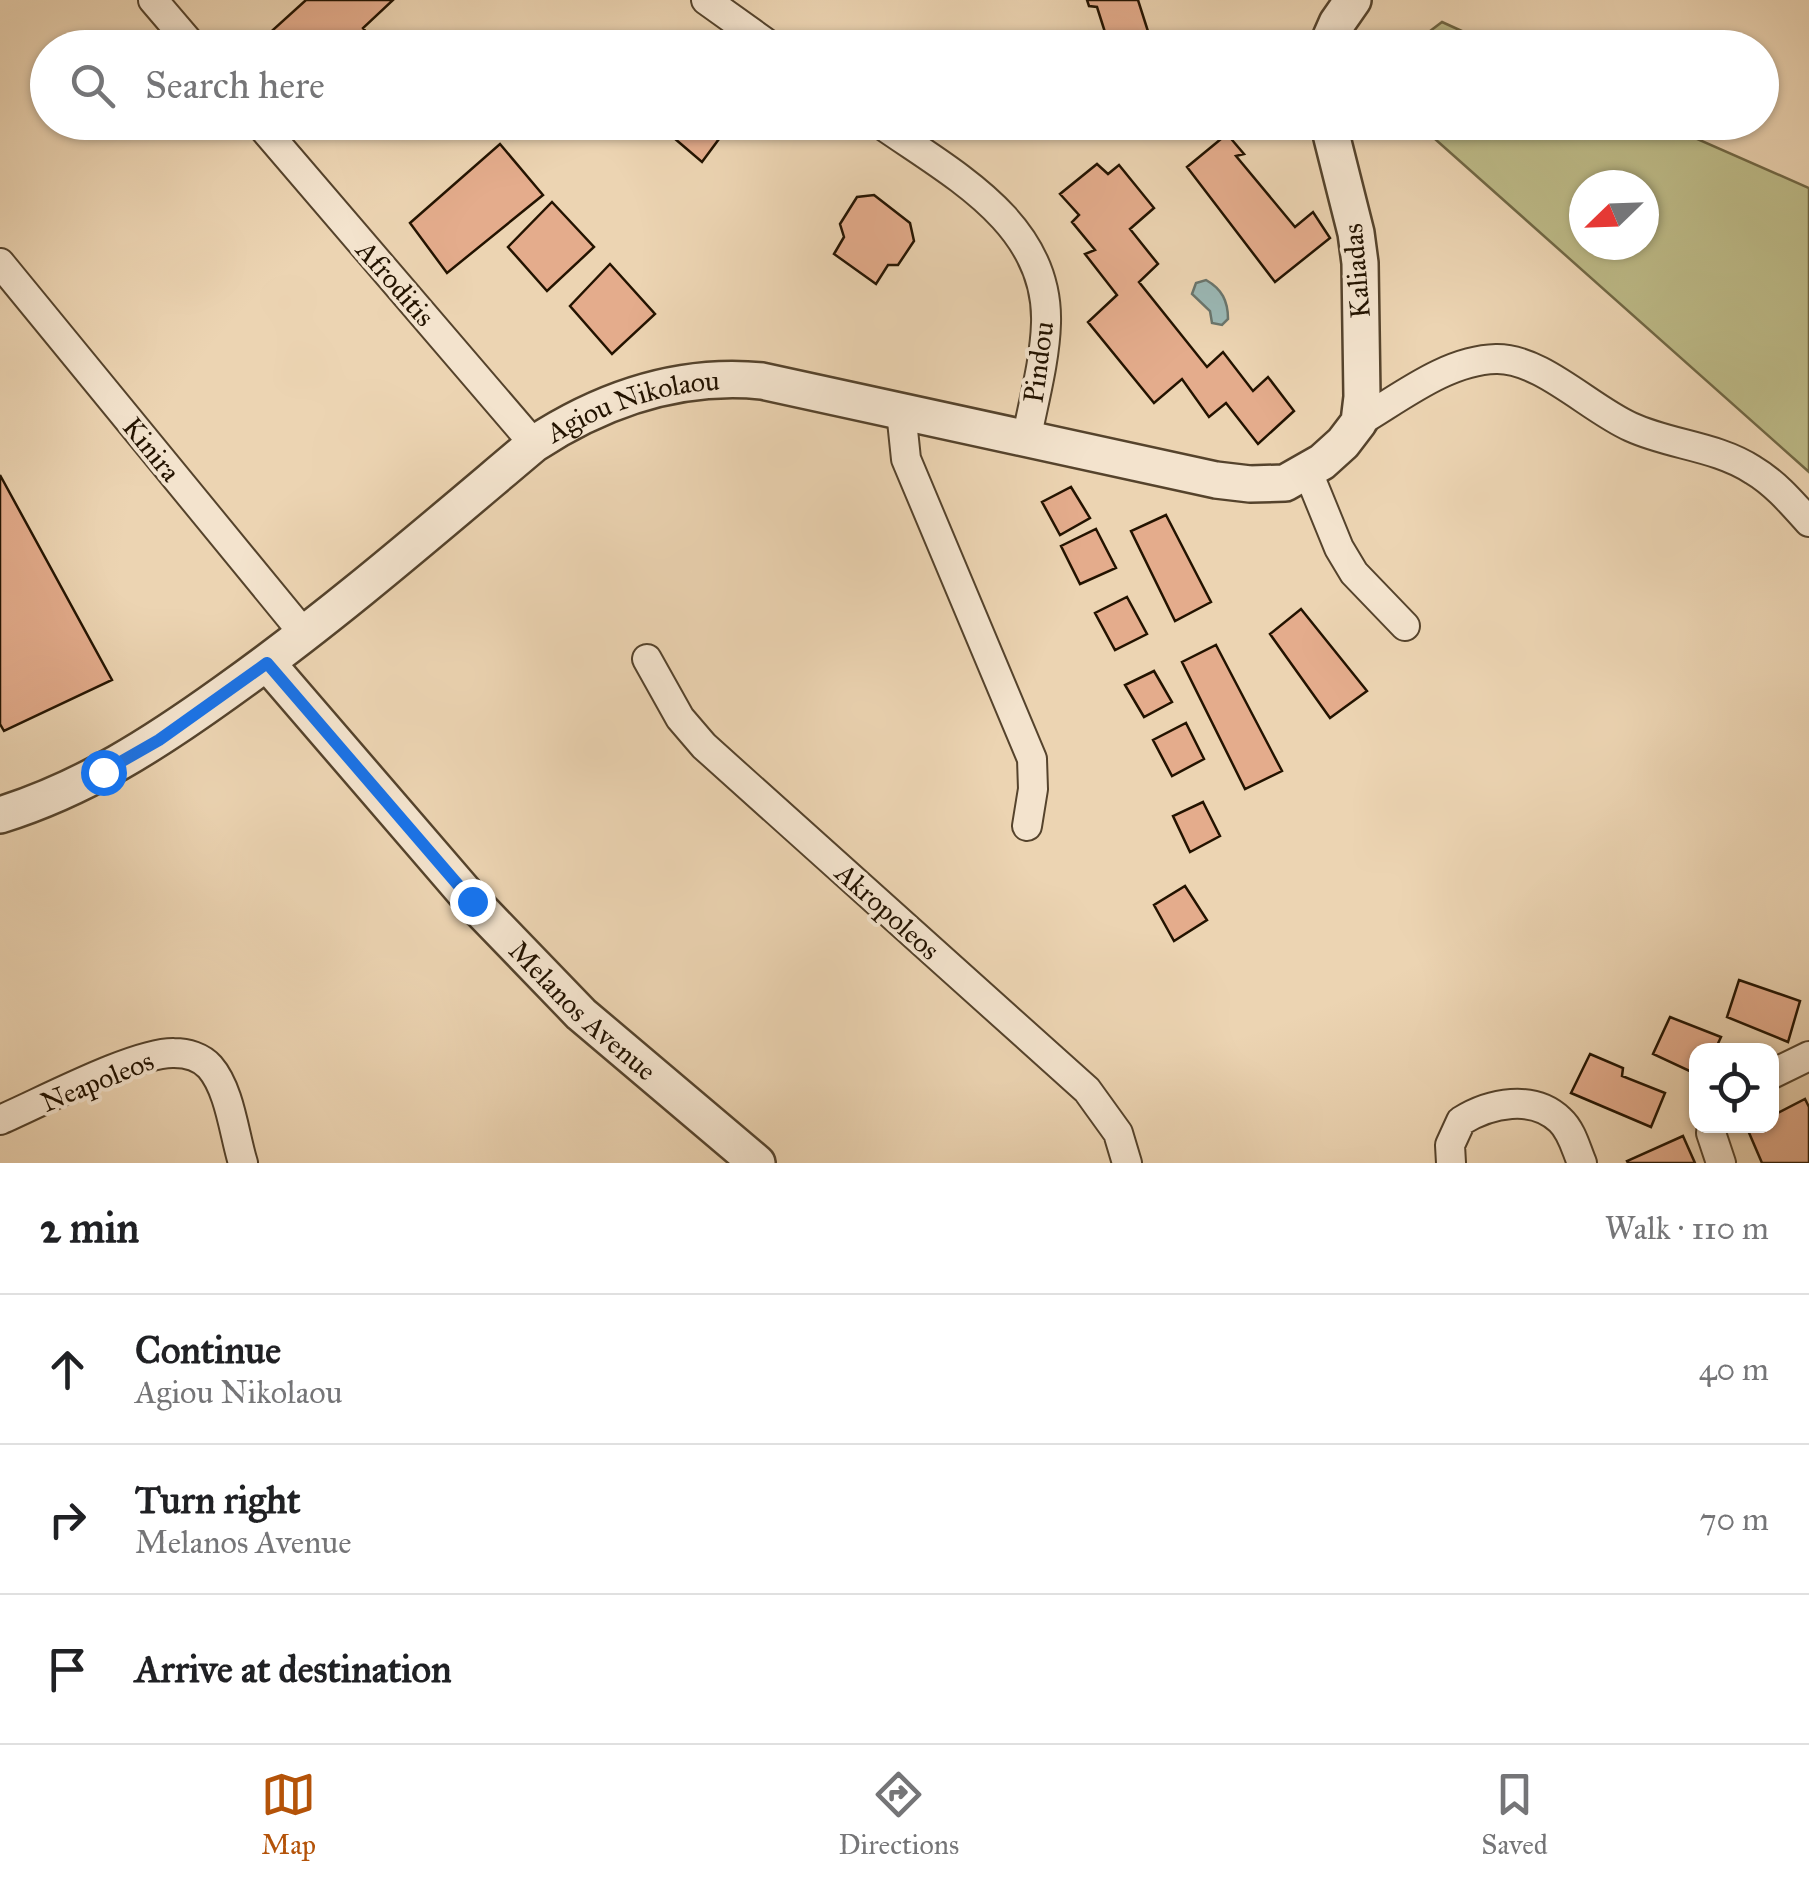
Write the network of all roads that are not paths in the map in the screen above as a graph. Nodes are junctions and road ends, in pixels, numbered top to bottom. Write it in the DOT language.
graph roads {
  1 [pos="154,0"];
  2 [pos="706,0"];
  3 [pos="1352,0"];
  4 [pos="179,30"];
  5 [pos="748,30"];
  6 [pos="1334,30"];
  7 [pos="273,140"];
  8 [pos="903,140"];
  9 [pos="1333,140"];
  10 [pos="0,263"];
  11 [pos="901,411"];
  12 [pos="1359,422"];
  13 [pos="1028,436"];
  14 [pos="534,444"];
  15 [pos="1308,472"];
  16 [pos="1809,522"];
  17 [pos="1405,626"];
  18 [pos="305,635"];
  19 [pos="647,659"];
  20 [pos="267,663"];
  21 [pos="0,816"];
  22 [pos="1027,826"];
  23 [pos="1809,1056"];
  24 [pos="1779,1071"];
  25 [pos="0,1120"];
  26 [pos="1711,1133"];
  27 [pos="742,1159"];
  28 [pos="243,1163"];
  29 [pos="1127,1163"];
  30 [pos="1451,1163"];
  31 [pos="1582,1163"];
  32 [pos="1720,1163"];
  1 -- 4 [label="street"];
  2 -- 5 [label="street"];
  3 -- 6 [label="street"];
  7 -- 14 [label="street, Afroditis"];
  8 -- 13 [label="street, Pindou"];
  9 -- 12 [label="street, Kaliadas"];
  10 -- 18 [label="street, Kinira"];
  11 -- 13 [label="street, Agiou Nikolaou"];
  11 -- 14 [label="street, Agiou Nikolaou"];
  11 -- 22 [label="street"];
  12 -- 15 [label="street, Agiou Nikolaou"];
  12 -- 16 [label="street"];
  13 -- 15 [label="street, Agiou Nikolaou"];
  14 -- 18 [label="street, Agiou Nikolaou"];
  15 -- 17 [label="street"];
  18 -- 20 [label="street, Agiou Nikolaou"];
  19 -- 29 [label="street, Akropoleos"];
  20 -- 21 [label="street, Agiou Nikolaou"];
  20 -- 27 [label="street, Melanos Avenue"];
  23 -- 24 [label="street"];
  25 -- 28 [label="street, Neapoleos"];
  26 -- 32 [label="street"];
  30 -- 31 [label="street"];
}
